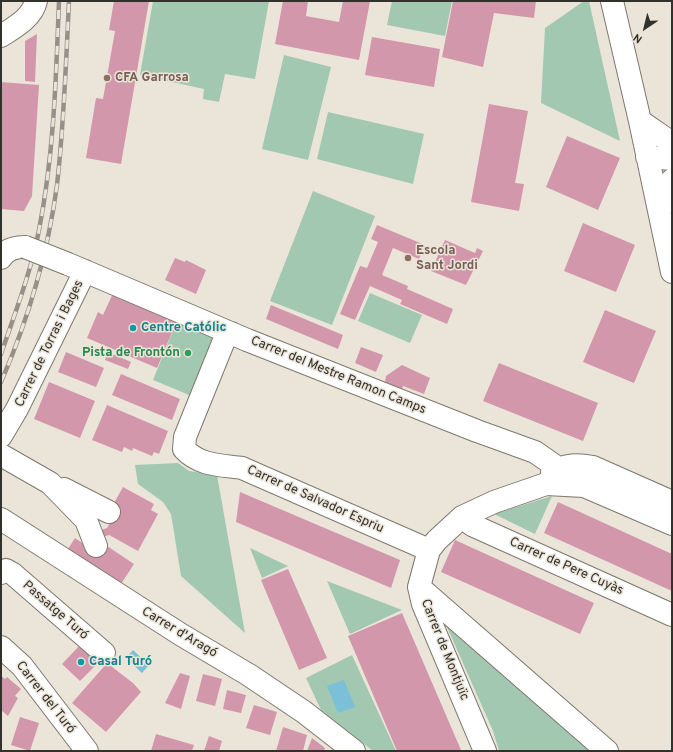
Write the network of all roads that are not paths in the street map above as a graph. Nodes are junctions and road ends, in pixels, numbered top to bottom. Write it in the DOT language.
graph roads {
  1 [pos="36,1"];
  2 [pos="612,1"];
  3 [pos="1,36"];
  4 [pos="640,121"];
  5 [pos="672,143"];
  6 [pos="646,150"];
  7 [pos="672,150"];
  8 [pos="672,159"];
  9 [pos="672,180"];
  10 [pos="659,212"];
  11 [pos="1,258"];
  12 [pos="77,268"];
  13 [pos="672,272"];
  14 [pos="231,333"];
  15 [pos="1,436"];
  16 [pos="535,452"];
  17 [pos="1,455"];
  18 [pos="564,467"];
  19 [pos="50,483"];
  20 [pos="584,486"];
  21 [pos="533,488"];
  22 [pos="672,502"];
  23 [pos="109,512"];
  24 [pos="462,517"];
  25 [pos="1,519"];
  26 [pos="672,524"];
  27 [pos="96,546"];
  28 [pos="430,550"];
  29 [pos="3,571"];
  30 [pos="419,587"];
  31 [pos="672,615"];
  32 [pos="1,647"];
  33 [pos="104,653"];
  34 [pos="87,751"];
  35 [pos="354,751"];
  36 [pos="485,751"];
  37 [pos="607,751"];
  1 -- 3 [label="street"];
  2 -- 4 [label="street"];
  4 -- 5 [label="street"];
  4 -- 6 [label="street"];
  6 -- 7 [label="street"];
  6 -- 8 [label="street"];
  6 -- 10 [label="street"];
  9 -- 10 [label="street"];
  10 -- 13 [label="street"];
  11 -- 12 [label="street, Carrer del Mestre Ramon Camps, bridge"];
  12 -- 14 [label="street, Carrer del Mestre Ramon Camps"];
  12 -- 15 [label="street, Carrer de Torras i Bages"];
  14 -- 16 [label="street, Carrer del Mestre Ramon Camps"];
  14 -- 28 [label="street, Carrer de Salvador Espriu"];
  16 -- 18 [label="street, Carrer del Mestre Ramon Camps"];
  16 -- 21 [label="street"];
  17 -- 19 [label="street"];
  18 -- 20 [label="street, Carrer del Mestre Ramon Camps"];
  18 -- 21 [label="street, Carrer de Montjuïc"];
  18 -- 22 [label="street"];
  19 -- 23 [label="street"];
  19 -- 27 [label="street"];
  20 -- 21 [label="street, Carrer de Montjuïc"];
  20 -- 26 [label="street, Carrer del Mestre Ramon Camps"];
  21 -- 24 [label="street, Carrer de Montjuïc"];
  24 -- 28 [label="street, Carrer de Montjuïc"];
  24 -- 31 [label="street, Carrer de Pere Cuyàs"];
  25 -- 35 [label="street, Carrer d'Aragó"];
  28 -- 30 [label="street, Carrer de Montjuïc"];
  29 -- 33 [label="street, Passatge Turó"];
  30 -- 36 [label="street, Carrer de Montjuïc"];
  30 -- 37 [label="street"];
  32 -- 34 [label="street, Carrer del Turó"];
}
